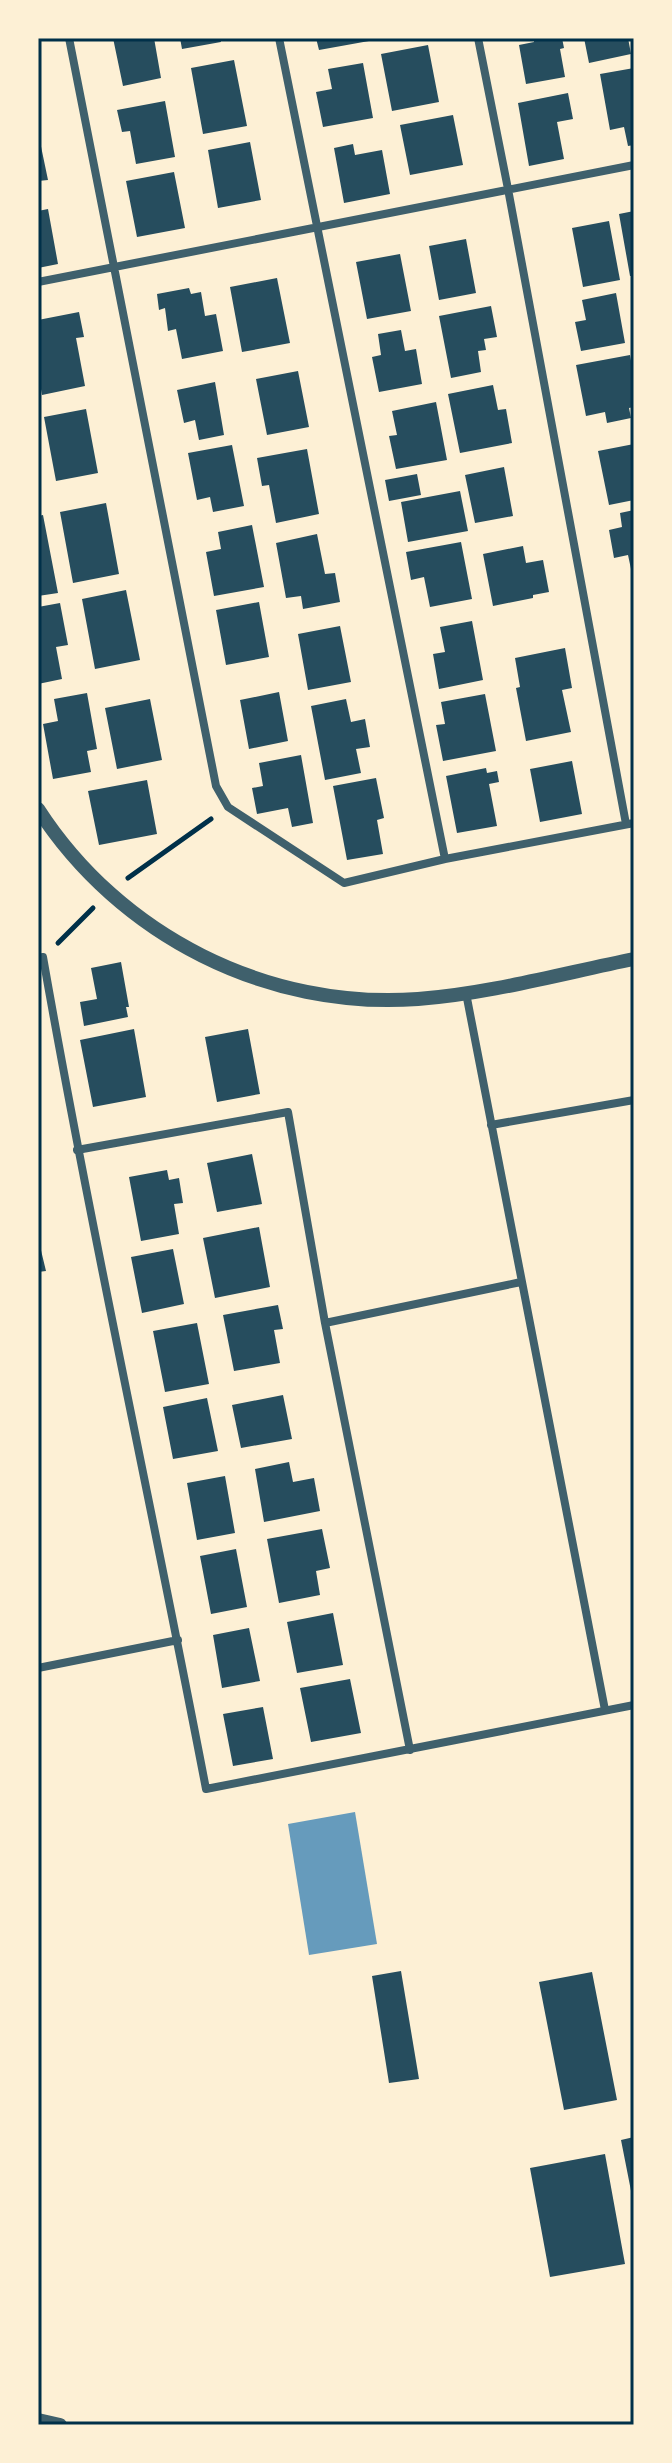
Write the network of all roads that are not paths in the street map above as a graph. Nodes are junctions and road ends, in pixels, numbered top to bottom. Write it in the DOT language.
graph roads {
  1 [pos="69,38"];
  2 [pos="279,38"];
  3 [pos="478,38"];
  4 [pos="634,165"];
  5 [pos="508,189"];
  6 [pos="316,228"];
  7 [pos="114,267"];
  8 [pos="38,282"];
  9 [pos="38,809"];
  10 [pos="630,824"];
  11 [pos="445,859"];
  12 [pos="38,958"];
  13 [pos="634,959"];
  14 [pos="466,993"];
  15 [pos="634,1100"];
  16 [pos="491,1125"];
  17 [pos="77,1150"];
  18 [pos="521,1282"];
  19 [pos="325,1323"];
  20 [pos="178,1640"];
  21 [pos="38,1668"];
  22 [pos="634,1705"];
  23 [pos="605,1710"];
  24 [pos="410,1750"];
  25 [pos="38,2420"];
  26 [pos="60,2425"];
  1 -- 7 [label="street"];
  2 -- 6 [label="street"];
  3 -- 5 [label="street"];
  4 -- 5 [label="street"];
  5 -- 6 [label="street"];
  5 -- 10 [label="street"];
  6 -- 7 [label="street"];
  6 -- 11 [label="street"];
  7 -- 8 [label="street"];
  7 -- 11 [label="street"];
  9 -- 14 [label="street"];
  10 -- 11 [label="street"];
  12 -- 17 [label="street"];
  13 -- 14 [label="street"];
  14 -- 16 [label="street"];
  15 -- 16 [label="street"];
  16 -- 18 [label="street"];
  17 -- 19 [label="street"];
  17 -- 20 [label="street"];
  18 -- 19 [label="street"];
  18 -- 23 [label="street"];
  19 -- 24 [label="street"];
  20 -- 21 [label="street"];
  20 -- 24 [label="street"];
  22 -- 23 [label="street"];
  23 -- 24 [label="street"];
  25 -- 26 [label="street"];
}
